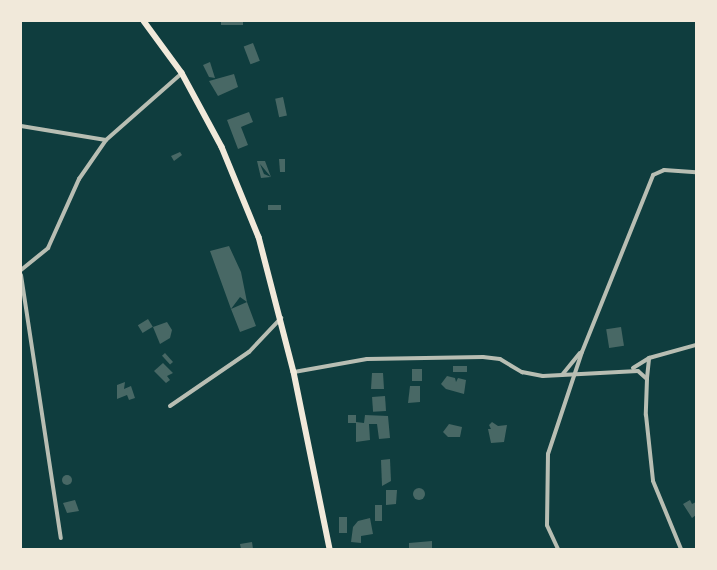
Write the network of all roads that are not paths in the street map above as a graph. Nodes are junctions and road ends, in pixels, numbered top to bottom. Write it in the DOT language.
graph roads {
  1 [pos="144,21"];
  2 [pos="182,73"];
  3 [pos="21,126"];
  4 [pos="106,140"];
  5 [pos="696,172"];
  6 [pos="21,270"];
  7 [pos="21,275"];
  8 [pos="281,318"];
  9 [pos="696,345"];
  10 [pos="582,352"];
  11 [pos="649,358"];
  12 [pos="633,368"];
  13 [pos="294,372"];
  14 [pos="575,373"];
  15 [pos="562,375"];
  16 [pos="647,379"];
  17 [pos="170,406"];
  18 [pos="61,538"];
  19 [pos="330,549"];
  20 [pos="558,549"];
  21 [pos="681,549"];
  1 -- 2 [label="main road"];
  2 -- 4 [label="street"];
  2 -- 8 [label="main road"];
  3 -- 4 [label="street"];
  4 -- 6 [label="street"];
  5 -- 10 [label="street"];
  7 -- 18 [label="street"];
  8 -- 13 [label="main road"];
  8 -- 17 [label="street"];
  9 -- 11 [label="street"];
  10 -- 14 [label="street"];
  10 -- 15 [label="street"];
  11 -- 12 [label="street"];
  11 -- 16 [label="street"];
  12 -- 14 [label="street"];
  12 -- 16 [label="street"];
  13 -- 15 [label="street"];
  13 -- 19 [label="main road"];
  14 -- 15 [label="street"];
  14 -- 20 [label="street"];
  16 -- 21 [label="street"];
}
